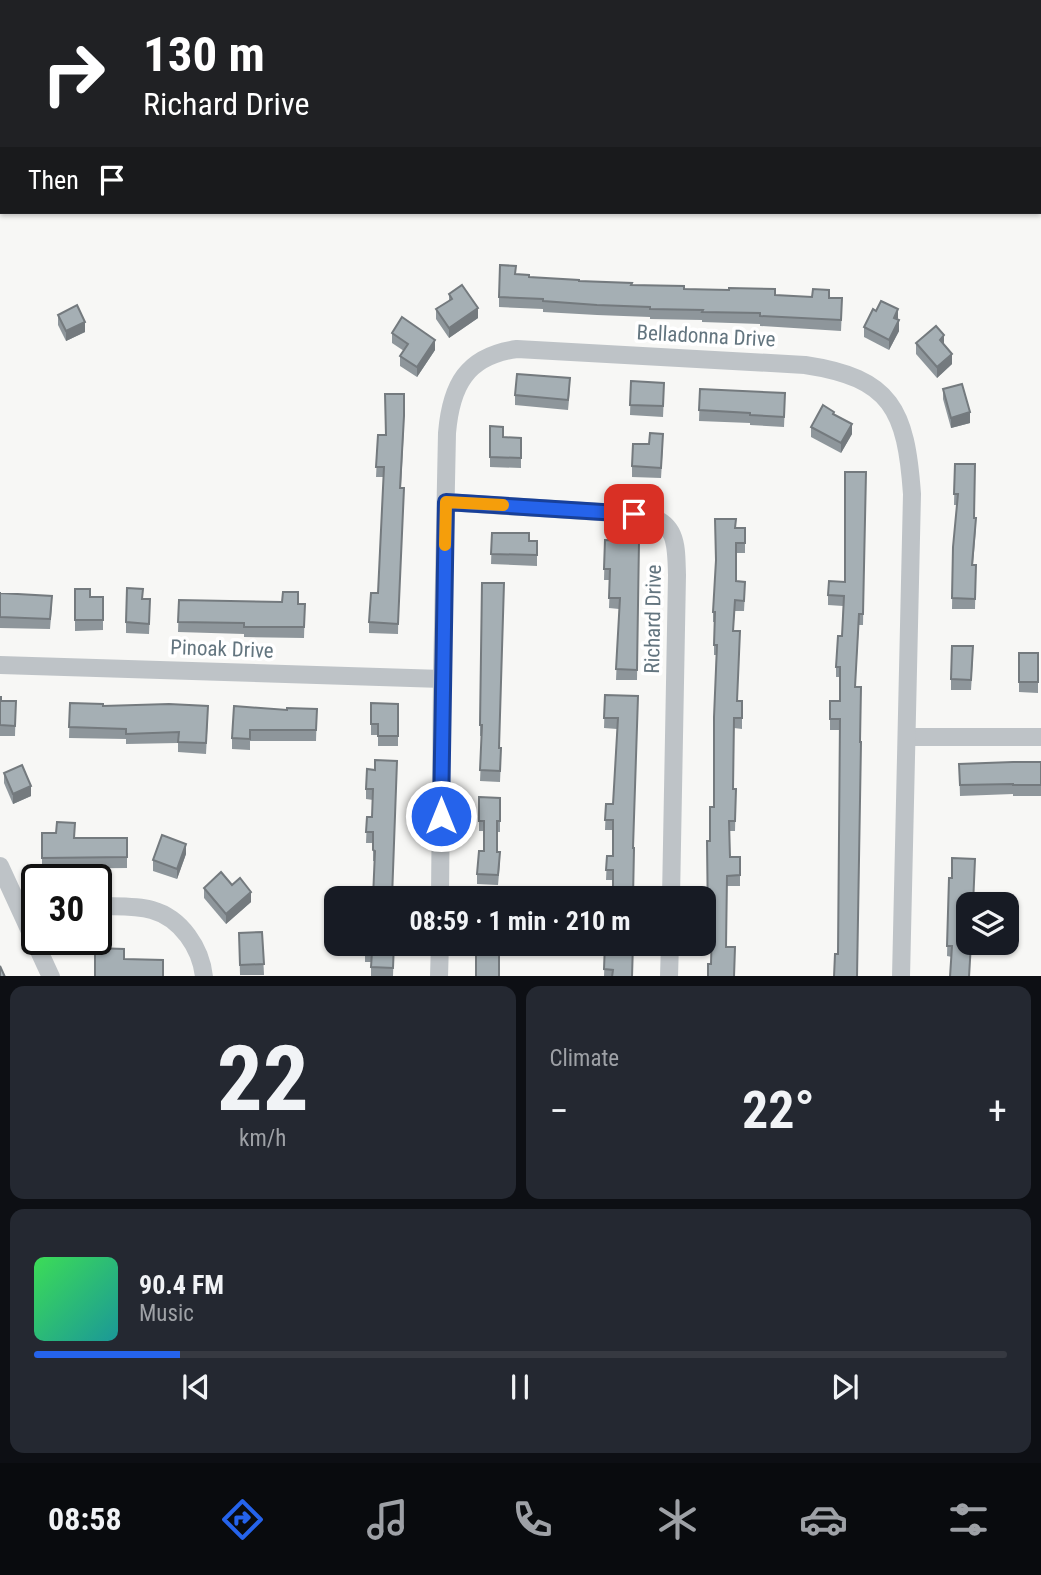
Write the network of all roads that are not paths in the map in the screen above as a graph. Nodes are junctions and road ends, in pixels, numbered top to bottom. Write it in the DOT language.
graph roads {
  1 [pos="446,502"];
  2 [pos="0,665"];
  3 [pos="442,679"];
  4 [pos="906,737"];
  5 [pos="1041,737"];
  6 [pos="0,866"];
  7 [pos="440,886"];
  8 [pos="671,886"];
  9 [pos="21,898"];
  10 [pos="112,906"];
  11 [pos="44,955"];
  12 [pos="440,956"];
  13 [pos="670,956"];
  14 [pos="51,976"];
  15 [pos="204,976"];
  16 [pos="439,976"];
  17 [pos="669,976"];
  18 [pos="901,976"];
  1 -- 3 [label="street, Belladonna Drive"];
  1 -- 4 [label="street, Belladonna Drive"];
  1 -- 8 [label="street, Richard Drive"];
  2 -- 3 [label="street, Pinoak Drive"];
  3 -- 7 [label="street, Belladonna Drive"];
  4 -- 5 [label="street"];
  4 -- 18 [label="street, Belladonna Drive"];
  6 -- 9 [label="street"];
  10 -- 15 [label="street"];
  11 -- 14 [label="street"];
  12 -- 16 [label="street"];
  13 -- 17 [label="street"];
}
